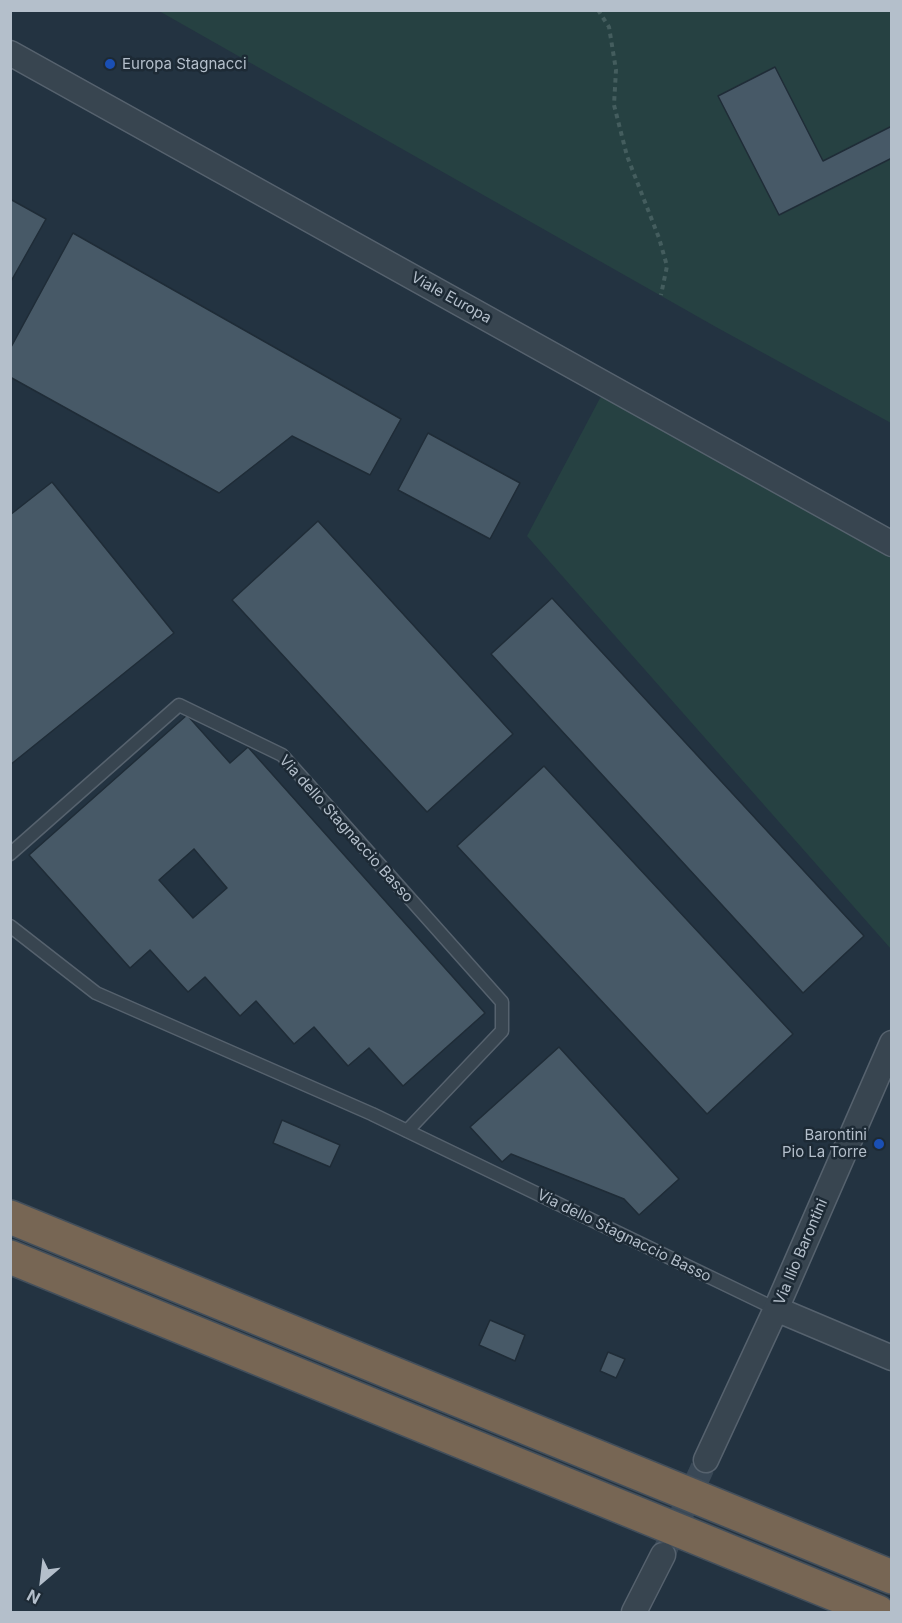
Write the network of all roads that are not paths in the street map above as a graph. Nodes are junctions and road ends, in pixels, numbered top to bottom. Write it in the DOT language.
graph roads {
  1 [pos="10,53"];
  2 [pos="891,544"];
  3 [pos="10,854"];
  4 [pos="10,927"];
  5 [pos="891,1043"];
  6 [pos="407,1131"];
  7 [pos="10,1217"];
  8 [pos="10,1257"];
  9 [pos="776,1309"];
  10 [pos="891,1358"];
  11 [pos="706,1460"];
  12 [pos="663,1555"];
  13 [pos="891,1577"];
  14 [pos="634,1612"];
  15 [pos="878,1612"];
  1 -- 2 [label="street, Viale Europa"];
  3 -- 6 [label="lane, Via dello Stagnaccio Basso"];
  4 -- 6 [label="lane, Via dello Stagnaccio Basso"];
  5 -- 9 [label="street, Via Ilio Barontini"];
  6 -- 9 [label="lane, Via dello Stagnaccio Basso"];
  7 -- 13 [label="highway"];
  8 -- 15 [label="highway"];
  9 -- 10 [label="street"];
  9 -- 11 [label="street, Via Ilio Barontini"];
  12 -- 14 [label="street"];
}
